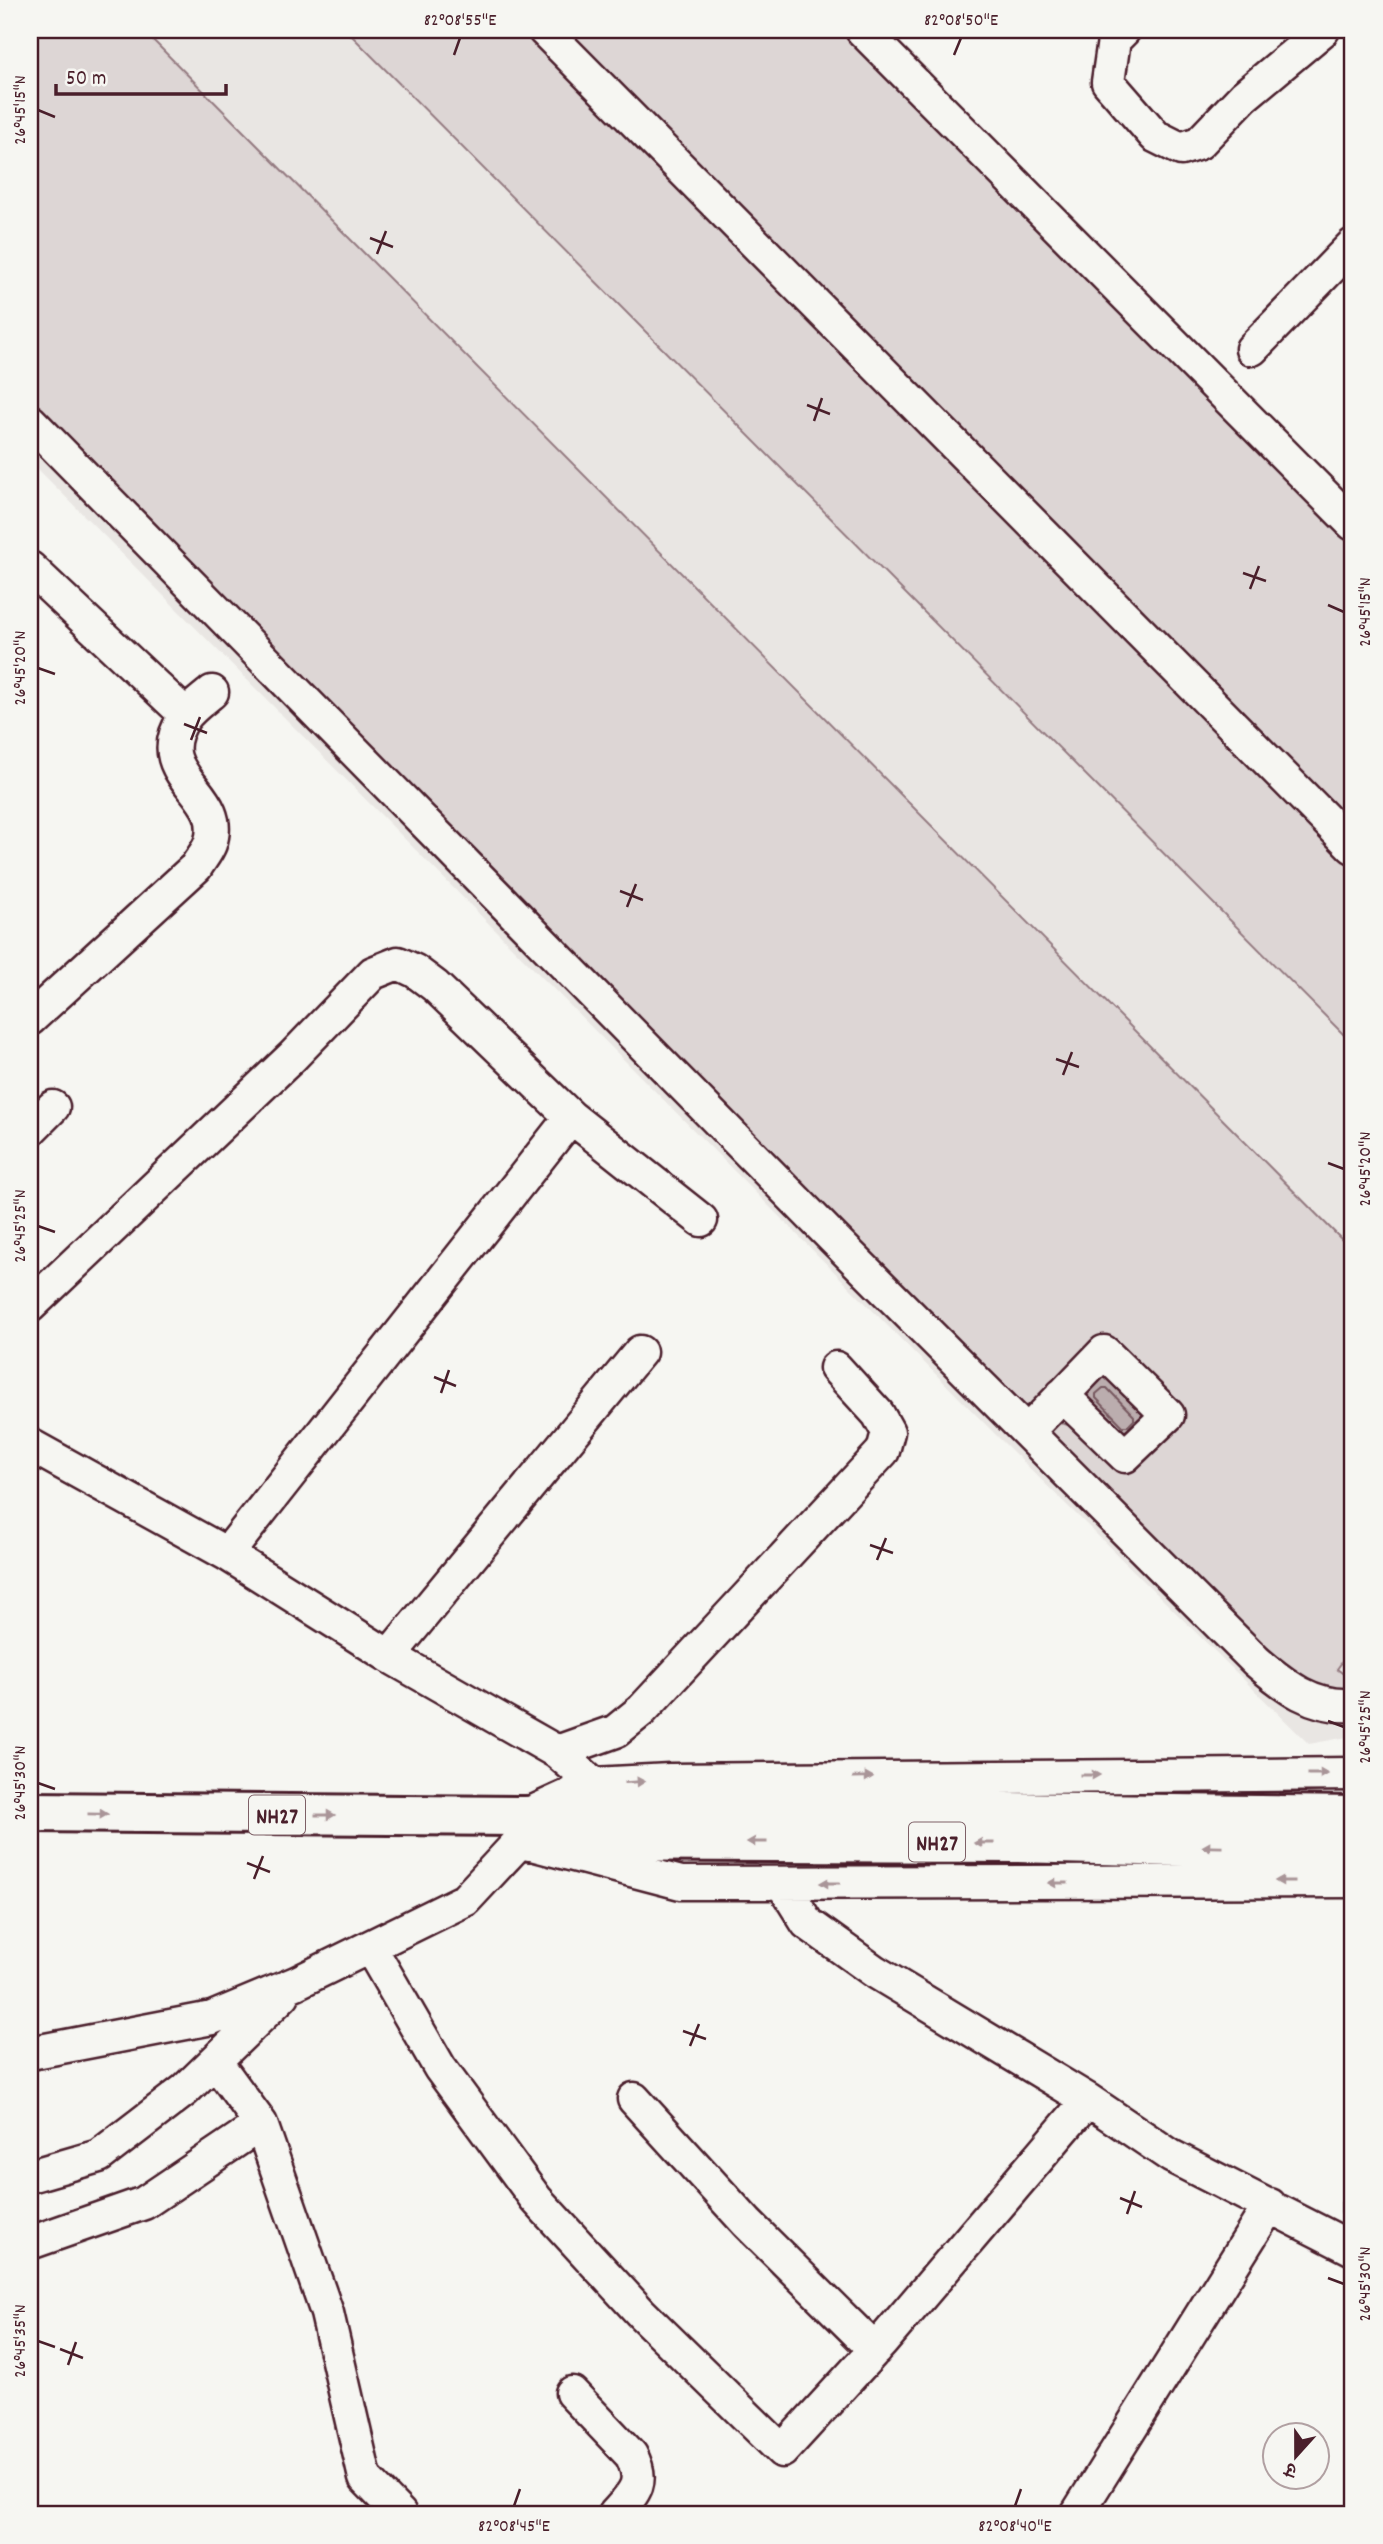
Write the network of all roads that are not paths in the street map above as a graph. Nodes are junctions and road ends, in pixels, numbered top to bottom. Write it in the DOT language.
graph roads {
  1 [pos="544,30"];
  2 [pos="862,30"];
  3 [pos="1124,30"];
  4 [pos="1323,30"];
  5 [pos="1353,246"];
  6 [pos="1252,349"];
  7 [pos="30,421"];
  8 [pos="1353,524"];
  9 [pos="30,568"];
  10 [pos="212,692"];
  11 [pos="186,715"];
  12 [pos="1353,847"];
  13 [pos="30,1019"];
  14 [pos="53,1107"];
  15 [pos="571,1117"];
  16 [pos="30,1130"];
  17 [pos="701,1220"];
  18 [pos="30,1306"];
  19 [pos="640,1352"];
  20 [pos="836,1368"];
  21 [pos="1062,1395"];
  22 [pos="1027,1432"];
  23 [pos="30,1445"];
  24 [pos="227,1554"];
  25 [pos="389,1656"];
  26 [pos="1353,1705"];
  27 [pos="556,1752"];
  28 [pos="1353,1774"];
  29 [pos="594,1784"];
  30 [pos="30,1812"];
  31 [pos="1353,1816"];
  32 [pos="523,1828"];
  33 [pos="30,1839"];
  34 [pos="1353,1851"];
  35 [pos="1353,1881"];
  36 [pos="782,1883"];
  37 [pos="370,1947"];
  38 [pos="296,1983"];
  39 [pos="30,2053"];
  40 [pos="215,2061"];
  41 [pos="634,2099"];
  42 [pos="1088,2100"];
  43 [pos="261,2124"];
  44 [pos="30,2176"];
  45 [pos="1270,2205"];
  46 [pos="30,2243"];
  47 [pos="1353,2249"];
  48 [pos="875,2350"];
  49 [pos="572,2393"];
  50 [pos="400,2514"];
  51 [pos="615,2514"];
  52 [pos="1077,2514"];
  1 -- 12 [label="street"];
  2 -- 8 [label="street"];
  3 -- 4 [label="street"];
  5 -- 6 [label="street"];
  7 -- 22 [label="street"];
  9 -- 11 [label="street"];
  10 -- 11 [label="street"];
  11 -- 13 [label="street"];
  14 -- 16 [label="street"];
  15 -- 17 [label="street"];
  15 -- 18 [label="street"];
  15 -- 24 [label="street"];
  19 -- 25 [label="street"];
  20 -- 27 [label="street"];
  21 -- 22 [label="street"];
  22 -- 26 [label="street"];
  23 -- 24 [label="street"];
  24 -- 25 [label="street"];
  25 -- 27 [label="street"];
  27 -- 29 [label="street"];
  29 -- 28 [label="street, one-way"];
  29 -- 32 [label="street"];
  30 -- 32 [label="highway, NH27, one-way"];
  31 -- 32 [label="highway, NH27"];
  32 -- 33 [label="highway, NH27"];
  34 -- 32 [label="highway, NH27, one-way"];
  32 -- 36 [label="street"];
  32 -- 37 [label="street"];
  35 -- 36 [label="street, one-way"];
  36 -- 42 [label="street"];
  37 -- 38 [label="street"];
  37 -- 48 [label="street"];
  38 -- 39 [label="street"];
  38 -- 40 [label="street"];
  40 -- 43 [label="street"];
  40 -- 44 [label="street"];
  41 -- 48 [label="street"];
  42 -- 45 [label="street"];
  42 -- 48 [label="street"];
  43 -- 46 [label="street"];
  43 -- 50 [label="street"];
  45 -- 47 [label="street"];
  45 -- 52 [label="street"];
  49 -- 51 [label="street"];
}
